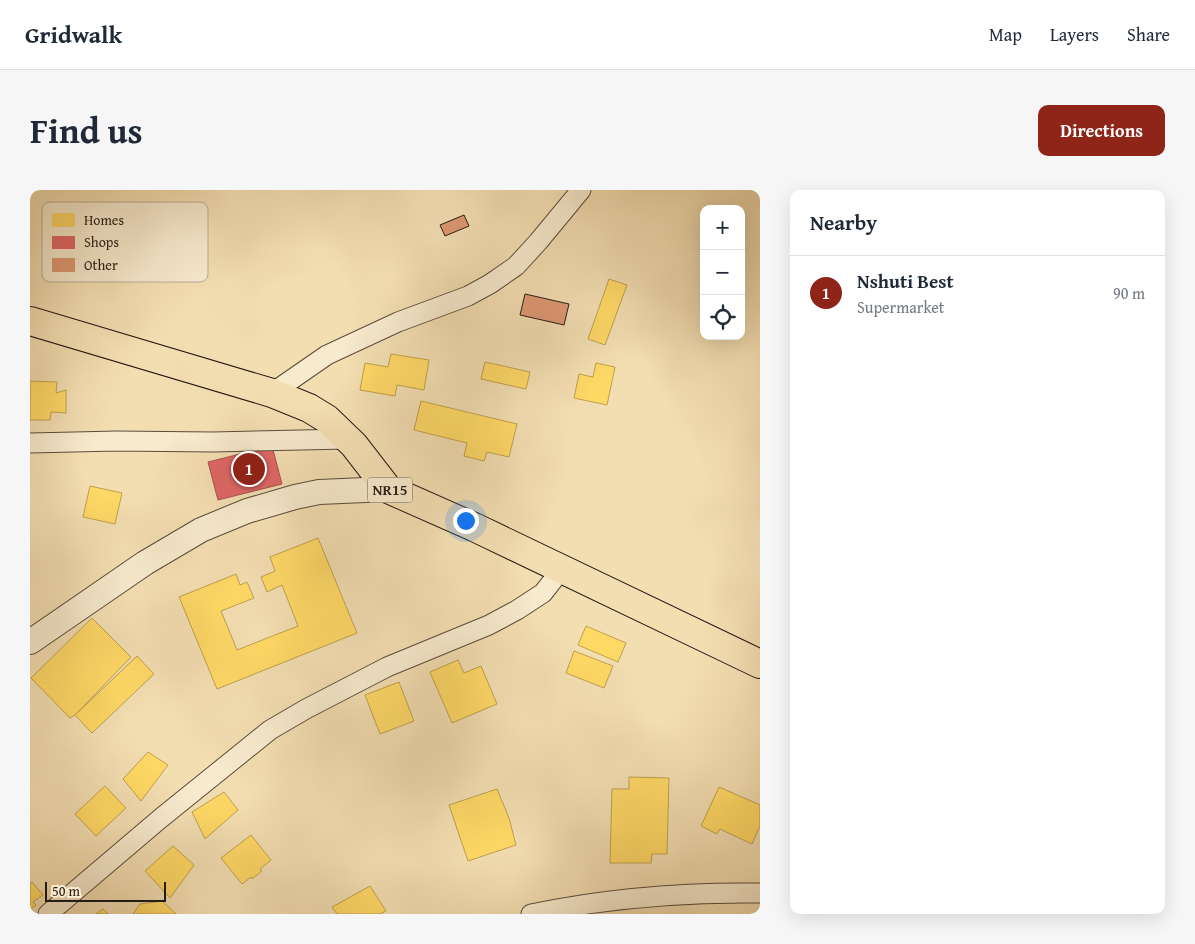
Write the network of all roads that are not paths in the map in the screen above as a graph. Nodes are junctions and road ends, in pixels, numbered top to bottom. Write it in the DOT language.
graph roads {
  1 [pos="581,190"];
  2 [pos="30,321"];
  3 [pos="272,393"];
  4 [pos="348,439"];
  5 [pos="30,443"];
  6 [pos="388,489"];
  7 [pos="561,570"];
  8 [pos="30,642"];
  9 [pos="760,664"];
  10 [pos="760,893"];
  11 [pos="48,914"];
  12 [pos="531,914"];
  1 -- 3 [label="street"];
  2 -- 3 [label="highway, NR15"];
  3 -- 4 [label="highway, NR15"];
  4 -- 5 [label="street"];
  4 -- 6 [label="highway, NR15"];
  6 -- 7 [label="highway, NR15"];
  6 -- 8 [label="street"];
  7 -- 9 [label="highway, NR15"];
  7 -- 11 [label="street"];
  10 -- 12 [label="street"];
}
